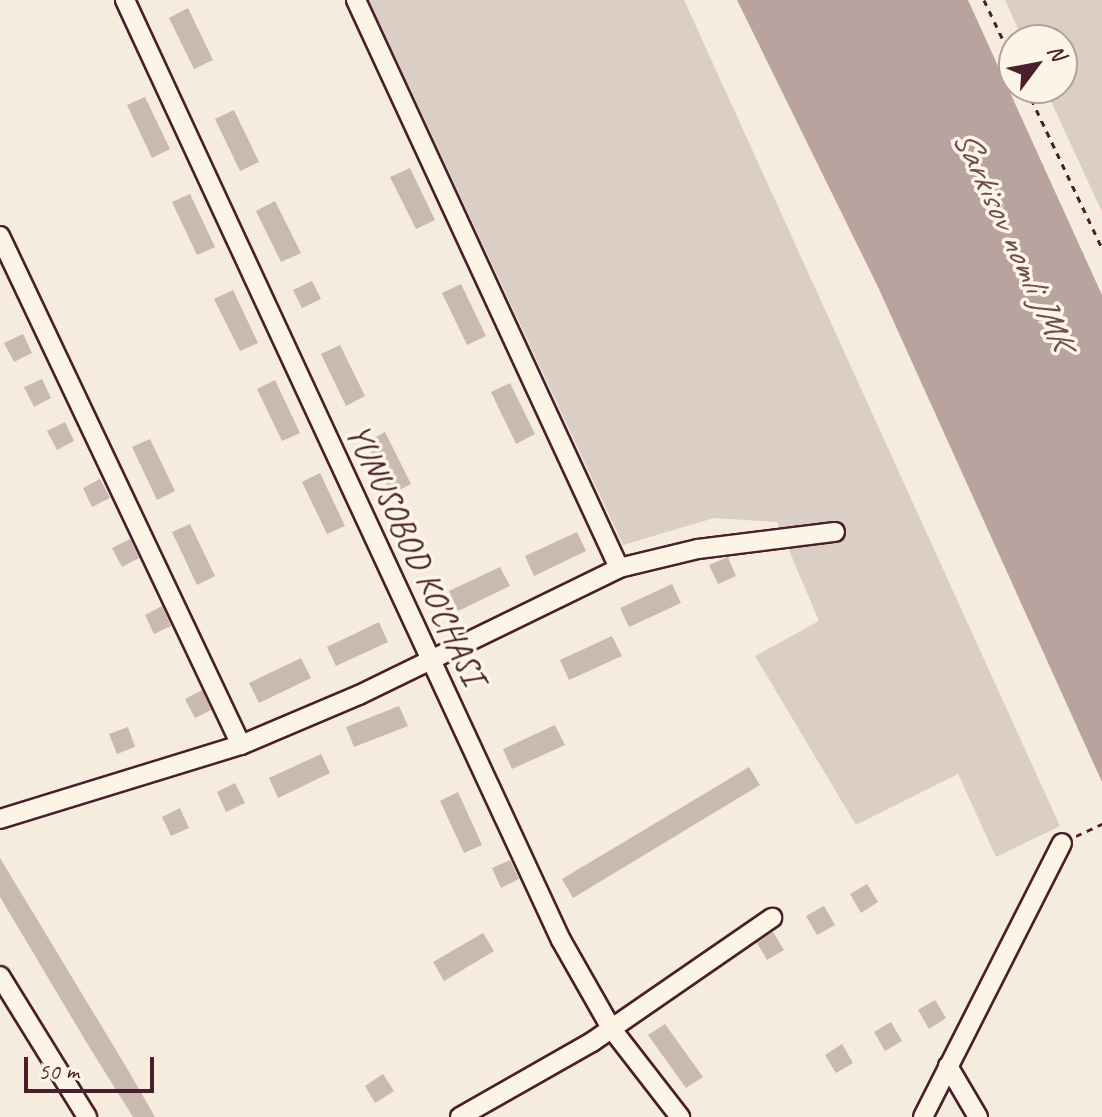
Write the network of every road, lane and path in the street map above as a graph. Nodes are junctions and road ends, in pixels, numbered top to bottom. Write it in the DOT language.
graph roads {
  1 [pos="125,0"];
  2 [pos="356,0"];
  3 [pos="984,0"];
  4 [pos="998,29"];
  5 [pos="1034,104"];
  6 [pos="0,236"];
  7 [pos="1102,248"];
  8 [pos="835,532"];
  9 [pos="619,568"];
  10 [pos="429,661"];
  11 [pos="241,745"];
  12 [pos="0,819"];
  13 [pos="1102,824"];
  14 [pos="1062,843"];
  15 [pos="772,918"];
  16 [pos="0,976"];
  17 [pos="611,1028"];
  18 [pos="948,1066"];
  19 [pos="465,1116"];
  20 [pos="87,1117"];
  21 [pos="680,1117"];
  22 [pos="923,1117"];
  23 [pos="978,1117"];
  1 -- 10 [label="street, YUNUSOBOD KO'CHASI"];
  2 -- 9 [label="street"];
  3 -- 4 [label="path"];
  5 -- 7 [label="path"];
  6 -- 11 [label="street"];
  8 -- 9 [label="street"];
  9 -- 10 [label="street"];
  10 -- 11 [label="street"];
  10 -- 17 [label="street, YUNUSOBOD KO'CHASI"];
  11 -- 12 [label="street"];
  13 -- 14 [label="path"];
  14 -- 18 [label="street"];
  15 -- 17 [label="street"];
  16 -- 20 [label="street"];
  17 -- 19 [label="street"];
  17 -- 21 [label="street, YUNUSOBOD KO'CHASI"];
  18 -- 22 [label="street"];
  18 -- 23 [label="street"];
}
